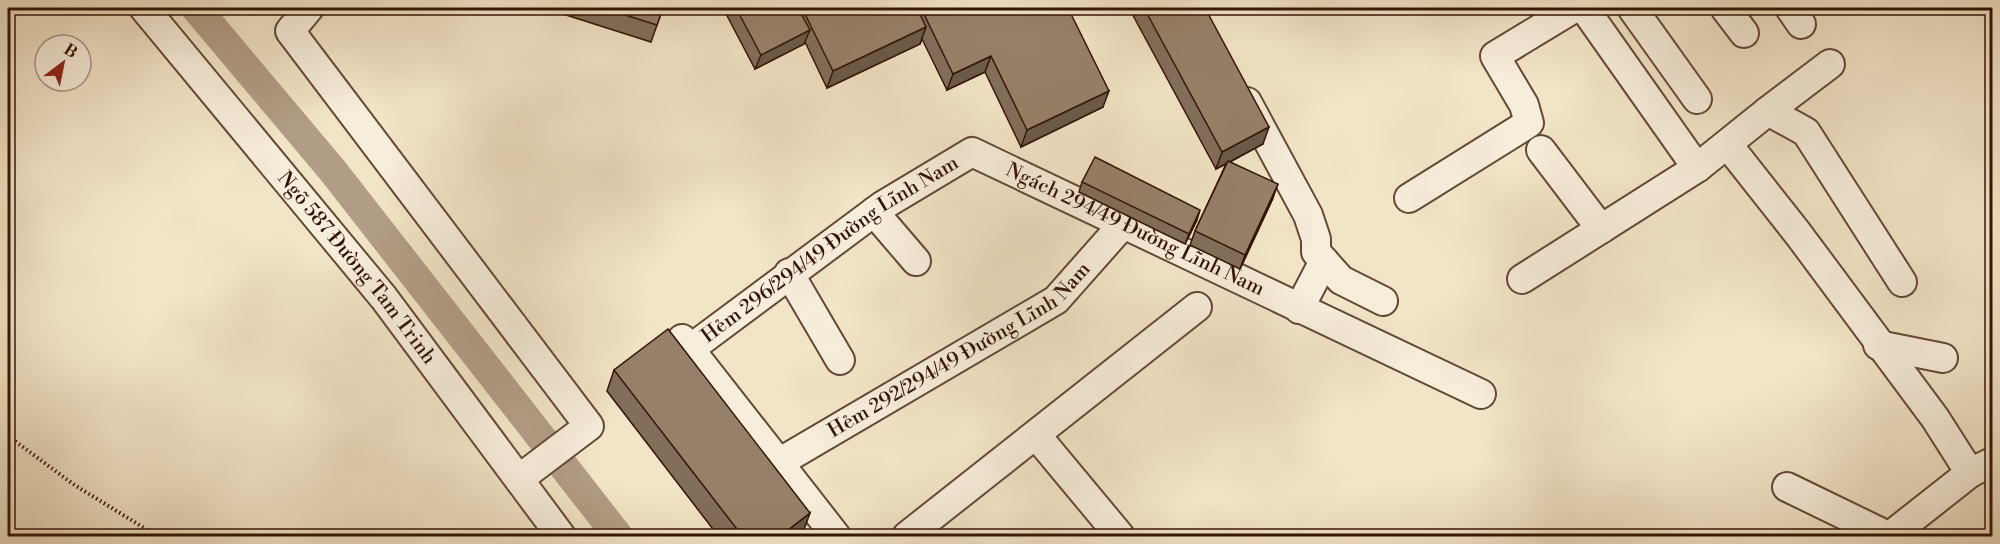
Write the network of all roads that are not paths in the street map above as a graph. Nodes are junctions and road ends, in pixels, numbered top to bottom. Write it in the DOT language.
graph roads {
  1 [pos="144,8"];
  2 [pos="309,8"];
  3 [pos="1574,8"];
  4 [pos="1584,8"];
  5 [pos="1632,8"];
  6 [pos="1643,8"];
  7 [pos="1725,8"];
  8 [pos="1744,33"];
  9 [pos="1830,64"];
  10 [pos="1235,80"];
  11 [pos="1768,111"];
  12 [pos="1728,145"];
  13 [pos="1540,150"];
  14 [pos="972,152"];
  15 [pos="1697,168"];
  16 [pos="1409,198"];
  17 [pos="874,212"];
  18 [pos="1125,222"];
  19 [pos="1600,230"];
  20 [pos="916,261"];
  21 [pos="1324,261"];
  22 [pos="789,273"];
  23 [pos="1522,279"];
  24 [pos="1902,282"];
  25 [pos="1383,301"];
  26 [pos="1197,307"];
  27 [pos="1299,309"];
  28 [pos="1878,345"];
  29 [pos="1943,358"];
  30 [pos="840,360"];
  31 [pos="1481,394"];
  32 [pos="1036,435"];
  33 [pos="780,462"];
  34 [pos="1981,467"];
  35 [pos="527,472"];
  36 [pos="1787,487"];
  37 [pos="1889,536"];
  38 [pos="561,537"];
  39 [pos="837,537"];
  40 [pos="907,537"];
  41 [pos="1120,537"];
  1 -- 35 [label="street, Ngõ 587 Đường Tam Trinh"];
  2 -- 35 [label="street"];
  3 -- 16 [label="street"];
  4 -- 15 [label="street"];
  5 -- 6 [label="street"];
  7 -- 8 [label="street"];
  9 -- 11 [label="street"];
  10 -- 21 [label="street"];
  11 -- 12 [label="street"];
  11 -- 24 [label="street"];
  12 -- 15 [label="street"];
  12 -- 28 [label="street"];
  13 -- 19 [label="street"];
  14 -- 17 [label="street, Hẻm 296/294/49 Đường Lĩnh Nam"];
  14 -- 18 [label="street, Ngách 294/49 Đường Lĩnh Nam"];
  15 -- 19 [label="street"];
  17 -- 20 [label="street"];
  17 -- 22 [label="street, Hẻm 296/294/49 Đường Lĩnh Nam"];
  18 -- 27 [label="street, Ngách 294/49 Đường Lĩnh Nam"];
  18 -- 33 [label="street, Hẻm 292/294/49 Đường Lĩnh Nam"];
  19 -- 23 [label="street"];
  21 -- 25 [label="street"];
  21 -- 27 [label="street"];
  22 -- 30 [label="street"];
  22 -- 33 [label="street, Hẻm 296/294/49 Đường Lĩnh Nam"];
  26 -- 32 [label="street"];
  27 -- 31 [label="street, Ngách 294/49 Đường Lĩnh Nam"];
  28 -- 29 [label="street"];
  28 -- 34 [label="street"];
  32 -- 40 [label="street"];
  32 -- 41 [label="street"];
  33 -- 39 [label="street"];
  34 -- 37 [label="street"];
  35 -- 38 [label="street, Ngõ 587 Đường Tam Trinh"];
  36 -- 37 [label="street"];
}
